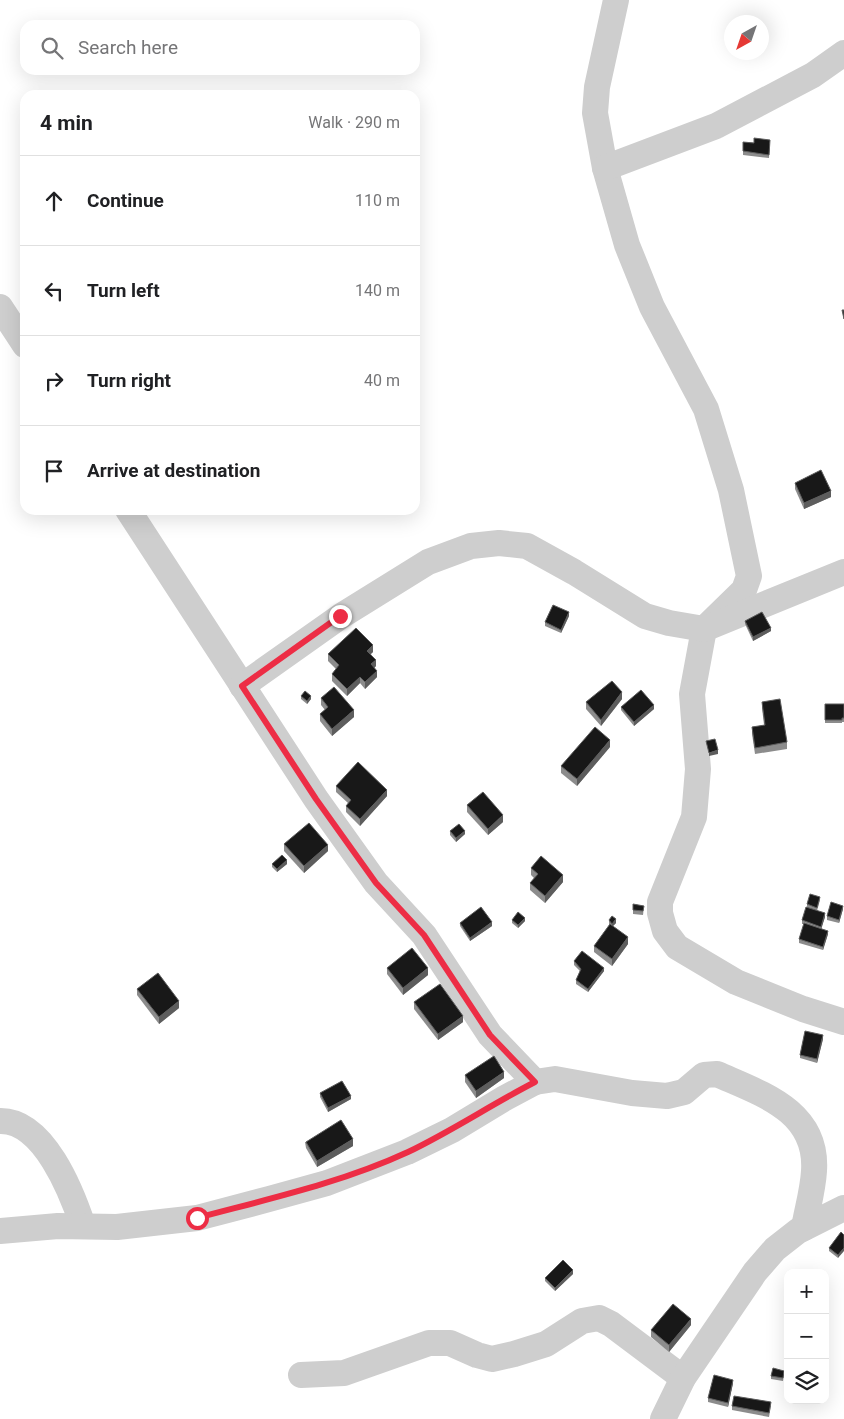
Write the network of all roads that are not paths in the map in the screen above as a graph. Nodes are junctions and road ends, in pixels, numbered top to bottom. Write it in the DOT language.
graph roads {
  1 [pos="616,0"];
  2 [pos="844,53"];
  3 [pos="605,168"];
  4 [pos="0,307"];
  5 [pos="20,337"];
  6 [pos="131,515"];
  7 [pos="844,572"];
  8 [pos="704,629"];
  9 [pos="242,686"];
  10 [pos="844,1022"];
  11 [pos="535,1082"];
  12 [pos="0,1121"];
  13 [pos="844,1208"];
  14 [pos="83,1226"];
  15 [pos="804,1228"];
  16 [pos="0,1231"];
  17 [pos="301,1375"];
  18 [pos="683,1378"];
  19 [pos="663,1419"];
  1 -- 3 [label="street"];
  2 -- 3 [label="street"];
  3 -- 8 [label="street"];
  4 -- 5 [label="street"];
  6 -- 9 [label="street"];
  7 -- 8 [label="street"];
  8 -- 9 [label="street"];
  8 -- 10 [label="street"];
  9 -- 11 [label="street"];
  11 -- 14 [label="street"];
  11 -- 15 [label="street"];
  12 -- 14 [label="street"];
  13 -- 15 [label="street"];
  14 -- 16 [label="street"];
  15 -- 18 [label="street"];
  17 -- 18 [label="street"];
  18 -- 19 [label="street"];
}
